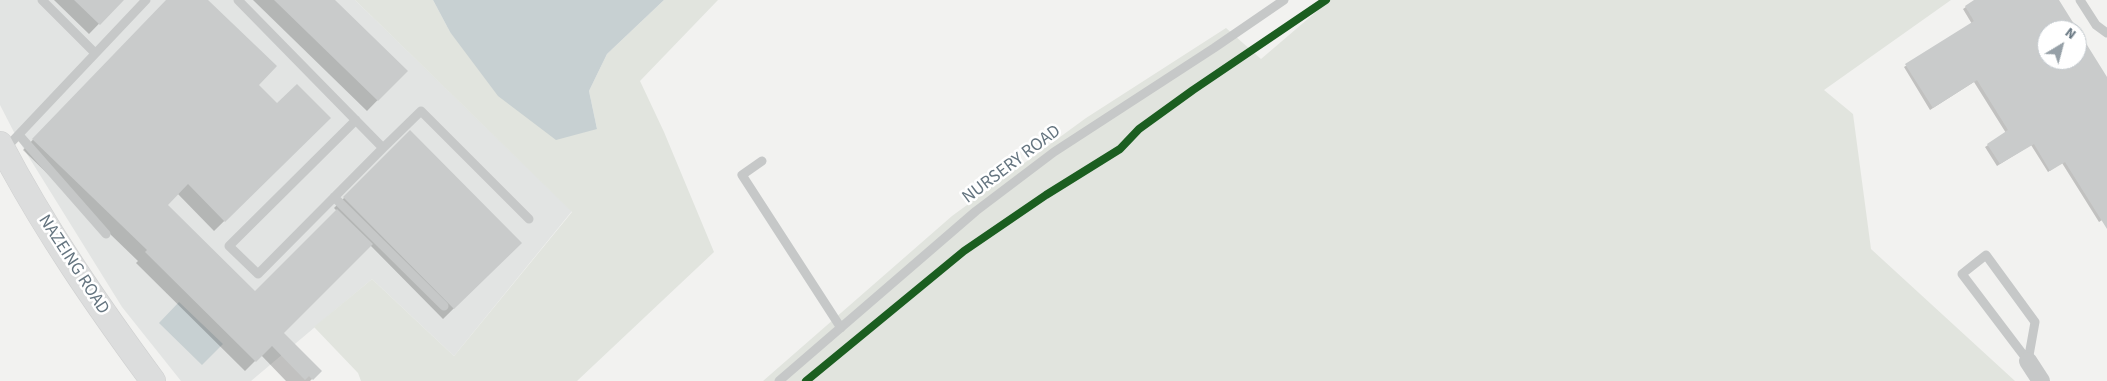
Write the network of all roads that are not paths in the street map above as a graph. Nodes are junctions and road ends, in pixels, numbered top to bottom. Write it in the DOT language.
graph roads {
  1 [pos="42,0"];
  2 [pos="146,0"];
  3 [pos="238,0"];
  4 [pos="1284,0"];
  5 [pos="2080,0"];
  6 [pos="2107,33"];
  7 [pos="95,53"];
  8 [pos="356,120"];
  9 [pos="7,143"];
  10 [pos="383,148"];
  11 [pos="762,161"];
  12 [pos="334,197"];
  13 [pos="529,219"];
  14 [pos="106,234"];
  15 [pos="444,306"];
  16 [pos="841,328"];
  17 [pos="2028,361"];
  18 [pos="153,381"];
  19 [pos="779,381"];
  20 [pos="2041,381"];
  1 -- 7 [label="lane"];
  2 -- 7 [label="lane"];
  3 -- 8 [label="lane"];
  4 -- 16 [label="lane, NURSERY ROAD"];
  5 -- 6 [label="lane"];
  7 -- 9 [label="lane"];
  8 -- 10 [label="lane"];
  8 -- 12 [label="lane"];
  9 -- 14 [label="lane"];
  9 -- 18 [label="main road, NAZEING ROAD"];
  10 -- 12 [label="lane"];
  10 -- 13 [label="lane"];
  11 -- 16 [label="lane"];
  12 -- 15 [label="lane"];
  16 -- 19 [label="lane, NURSERY ROAD"];
  17 -- 17 [label="lane"];
  17 -- 20 [label="street"];
}
